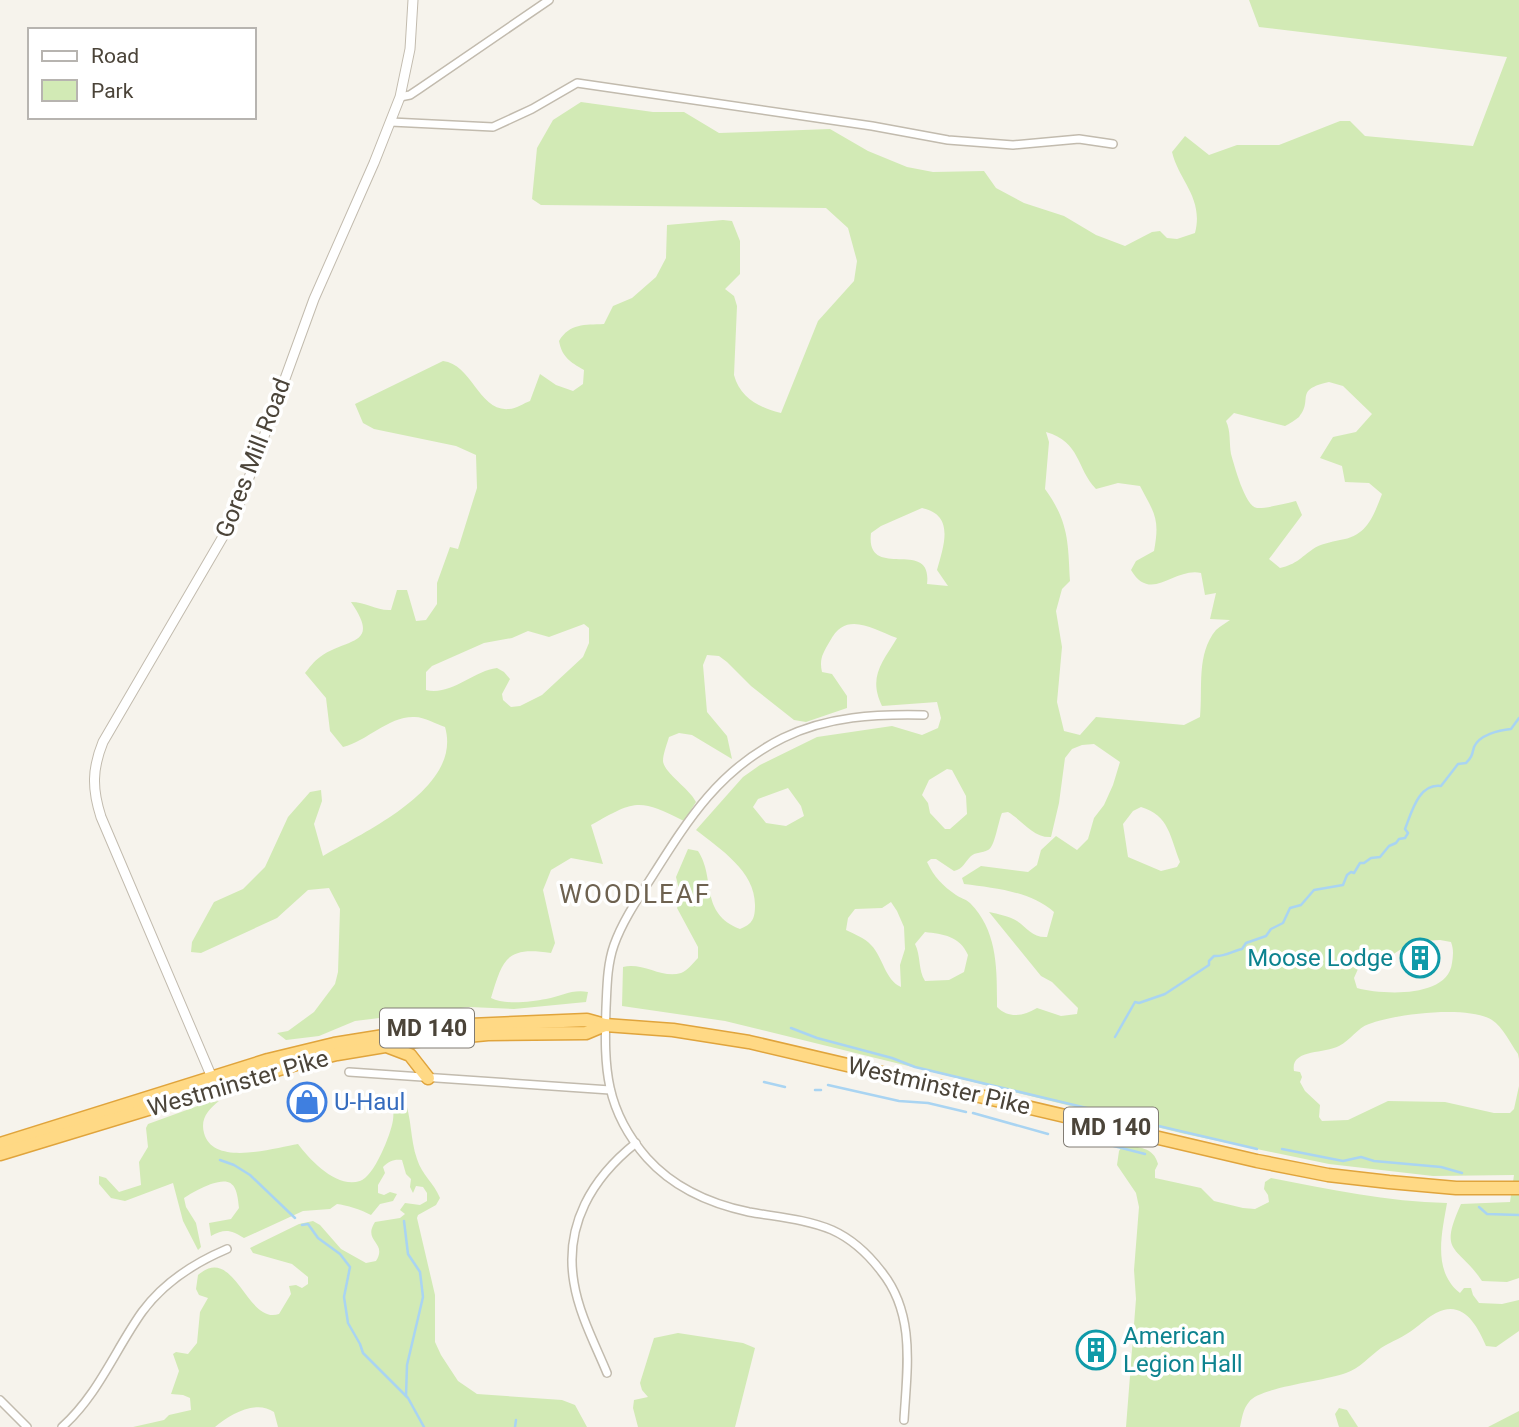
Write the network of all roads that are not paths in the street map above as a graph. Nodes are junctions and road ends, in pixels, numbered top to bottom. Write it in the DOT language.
graph roads {
  1 [pos="413,0"];
  2 [pos="549,0"];
  3 [pos="400,97"];
  4 [pos="391,122"];
  5 [pos="1113,144"];
  6 [pos="924,715"];
  7 [pos="606,1025"];
  8 [pos="386,1046"];
  9 [pos="349,1072"];
  10 [pos="428,1078"];
  11 [pos="214,1083"];
  12 [pos="610,1090"];
  13 [pos="636,1143"];
  14 [pos="0,1144"];
  15 [pos="0,1154"];
  16 [pos="1519,1188"];
  17 [pos="227,1249"];
  18 [pos="607,1373"];
  19 [pos="0,1400"];
  20 [pos="904,1420"];
  21 [pos="27,1427"];
  22 [pos="62,1427"];
  1 -- 3 [label="street, Gores Mill Road"];
  2 -- 3 [label="street"];
  3 -- 4 [label="street, Gores Mill Road"];
  4 -- 5 [label="street"];
  4 -- 11 [label="street, Gores Mill Road"];
  6 -- 7 [label="street"];
  7 -- 8 [label="highway, Westminster Pike / MD 140"];
  7 -- 11 [label="highway, Westminster Pike / MD 140"];
  7 -- 12 [label="street"];
  7 -- 16 [label="highway, Westminster Pike / MD 140"];
  8 -- 10 [label="highway"];
  8 -- 11 [label="highway, Westminster Pike / MD 140"];
  9 -- 10 [label="street"];
  10 -- 12 [label="street"];
  11 -- 14 [label="highway, Westminster Pike / MD 140"];
  11 -- 15 [label="highway, Westminster Pike / MD 140"];
  12 -- 13 [label="street"];
  13 -- 18 [label="street"];
  13 -- 20 [label="street"];
  17 -- 22 [label="street"];
  19 -- 21 [label="street"];
}
